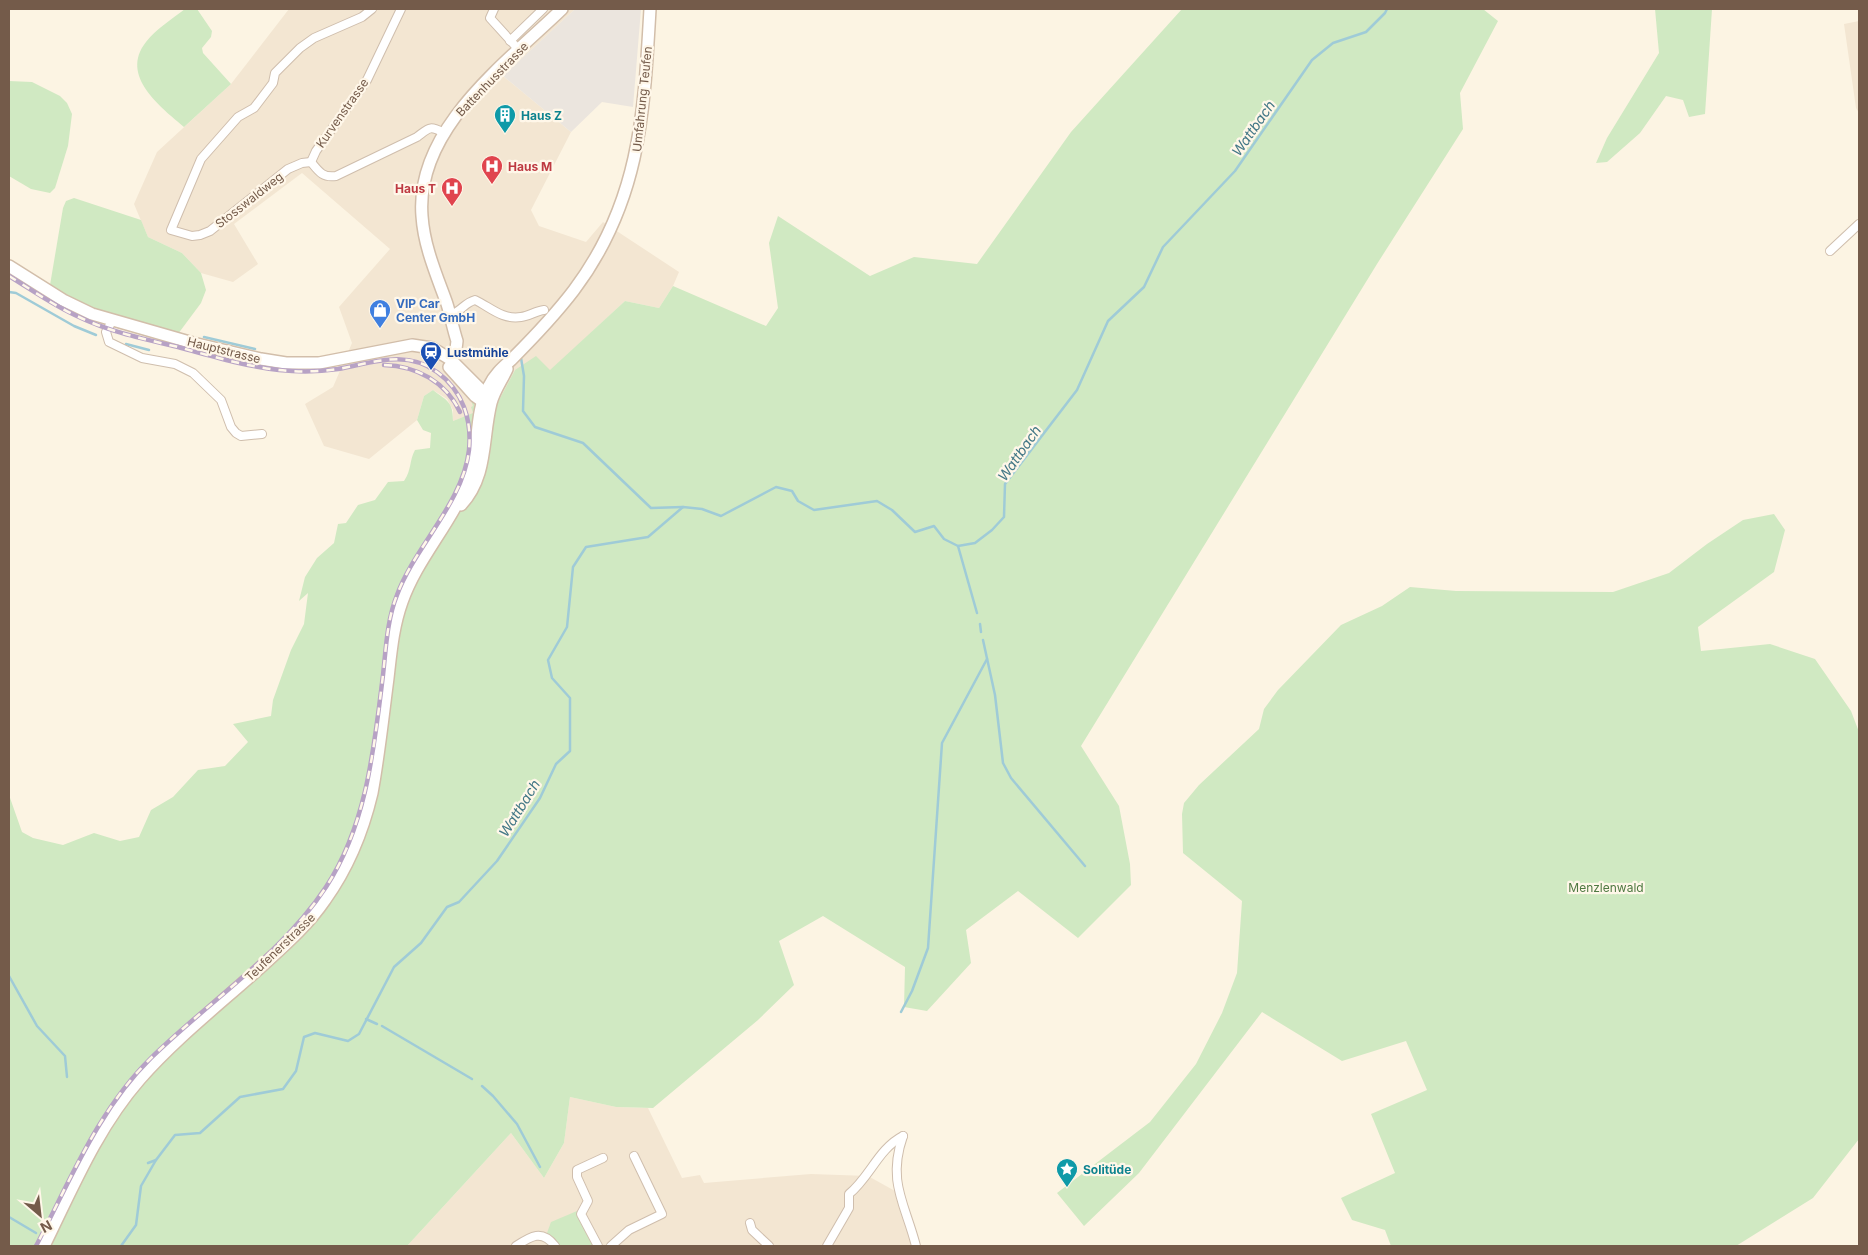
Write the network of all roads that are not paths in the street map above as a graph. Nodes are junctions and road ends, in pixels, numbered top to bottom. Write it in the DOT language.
graph roads {
  1 [pos="372,9"];
  2 [pos="401,9"];
  3 [pos="494,9"];
  4 [pos="543,9"];
  5 [pos="562,9"];
  6 [pos="650,9"];
  7 [pos="510,42"];
  8 [pos="518,50"];
  9 [pos="444,133"];
  10 [pos="311,162"];
  11 [pos="1859,224"];
  12 [pos="1830,251"];
  13 [pos="9,266"];
  14 [pos="544,310"];
  15 [pos="450,315"];
  16 [pos="112,321"];
  17 [pos="445,358"];
  18 [pos="486,398"];
  19 [pos="262,434"];
  20 [pos="634,1156"];
  21 [pos="603,1158"];
  22 [pos="750,1223"];
  23 [pos="44,1246"];
  24 [pos="516,1246"];
  25 [pos="555,1246"];
  26 [pos="598,1246"];
  27 [pos="610,1246"];
  28 [pos="770,1246"];
  29 [pos="827,1246"];
  30 [pos="916,1246"];
  1 -- 10 [label="street, Stosswaldweg"];
  2 -- 10 [label="street, Kurvenstrasse"];
  3 -- 7 [label="street"];
  4 -- 7 [label="street"];
  5 -- 8 [label="main road, Battenhusstrasse"];
  6 -- 18 [label="main road, Umfahrung Teufen"];
  7 -- 8 [label="street"];
  8 -- 9 [label="main road, Battenhusstrasse"];
  9 -- 10 [label="street, Kurvenstrasse"];
  9 -- 15 [label="main road, Battenhusstrasse"];
  11 -- 12 [label="street"];
  13 -- 16 [label="main road, Hauptstrasse"];
  14 -- 15 [label="street"];
  15 -- 17 [label="main road, Battenhusstrasse"];
  16 -- 17 [label="main road, Hauptstrasse"];
  16 -- 19 [label="street"];
  17 -- 18 [label="main road"];
  18 -- 23 [label="main road, Teufenerstrasse"];
  20 -- 27 [label="street"];
  21 -- 26 [label="street"];
  22 -- 28 [label="street"];
  24 -- 25 [label="street"];
  29 -- 30 [label="street"];
}
